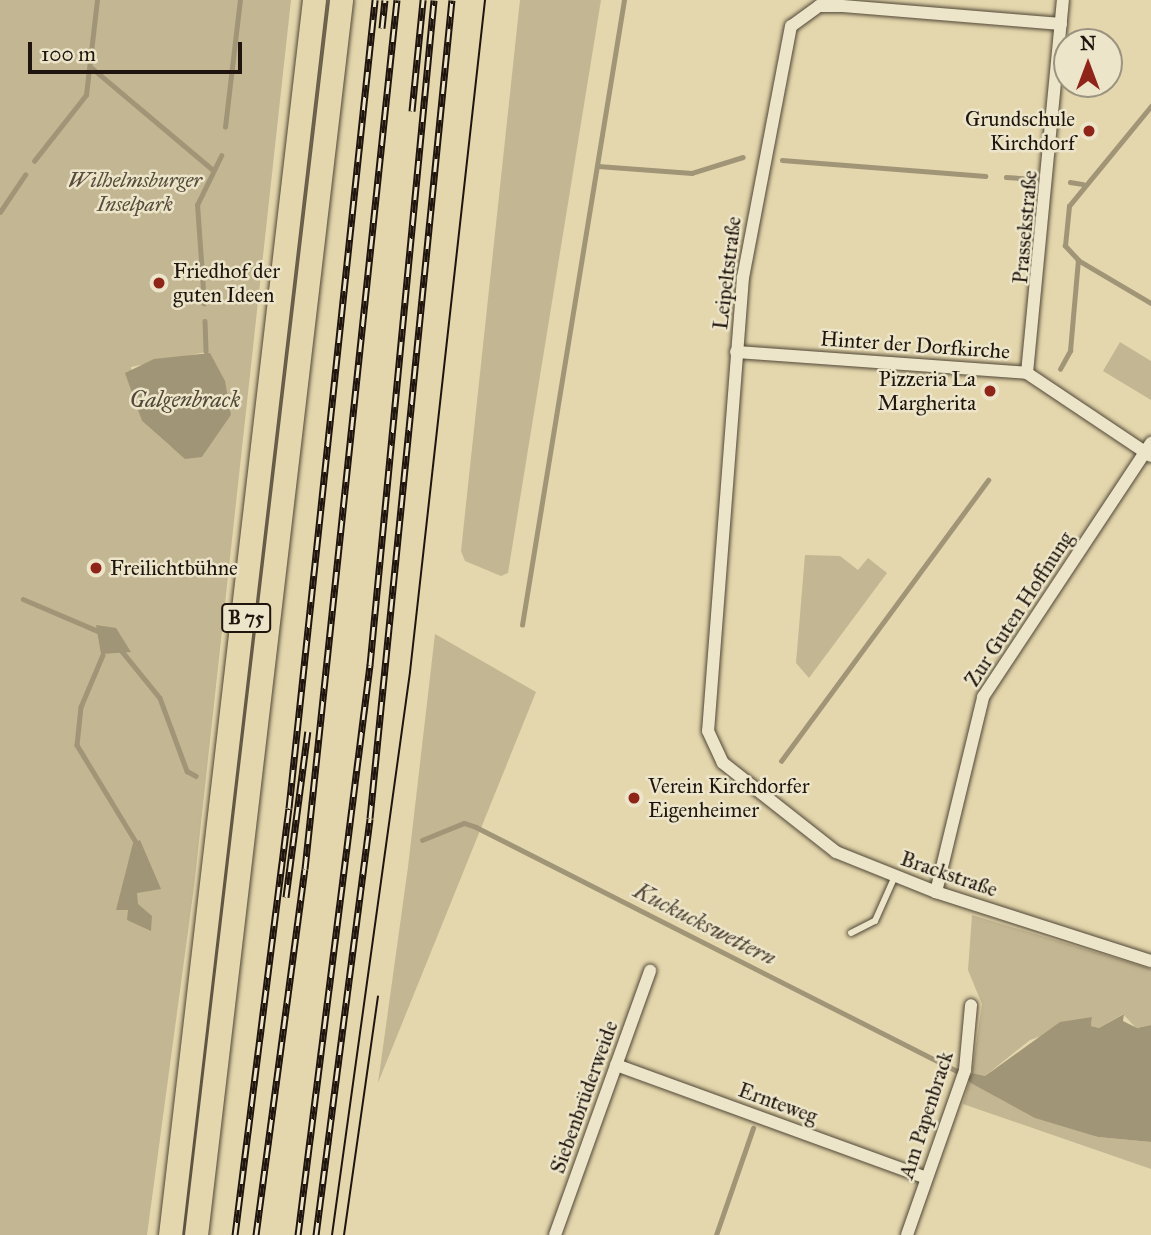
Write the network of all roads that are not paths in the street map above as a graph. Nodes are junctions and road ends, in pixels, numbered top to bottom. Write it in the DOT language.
graph roads {
  1 [pos="314,0"];
  2 [pos="341,0"];
  3 [pos="1063,0"];
  4 [pos="1061,24"];
  5 [pos="736,352"];
  6 [pos="1027,373"];
  7 [pos="1149,450"];
  8 [pos="753,789"];
  9 [pos="895,876"];
  10 [pos="936,892"];
  11 [pos="851,933"];
  12 [pos="1149,957"];
  13 [pos="650,971"];
  14 [pos="971,1005"];
  15 [pos="616,1065"];
  16 [pos="926,1178"];
  17 [pos="170,1235"];
  18 [pos="196,1235"];
  19 [pos="555,1235"];
  20 [pos="907,1235"];
  1 -- 17 [label="highway, B 75"];
  2 -- 18 [label="highway, B 75"];
  3 -- 4 [label="street, Prassekstraße"];
  4 -- 5 [label="street, Leipeltstraße"];
  4 -- 6 [label="street, Prassekstraße"];
  5 -- 6 [label="street, Hinter der Dorfkirche"];
  5 -- 8 [label="street, Leipeltstraße"];
  6 -- 7 [label="street, Hinter der Dorfkirche"];
  7 -- 10 [label="street, Zur Guten Hoffnung"];
  8 -- 9 [label="street, Brackstraße"];
  9 -- 10 [label="street, Brackstraße"];
  9 -- 11 [label="lane"];
  10 -- 12 [label="street, Brackstraße"];
  13 -- 15 [label="street, Siebenbrüderweide"];
  14 -- 16 [label="street, Am Papenbrack"];
  15 -- 16 [label="street, Ernteweg"];
  15 -- 19 [label="street, Siebenbrüderweide"];
  16 -- 20 [label="street, Am Papenbrack"];
}
